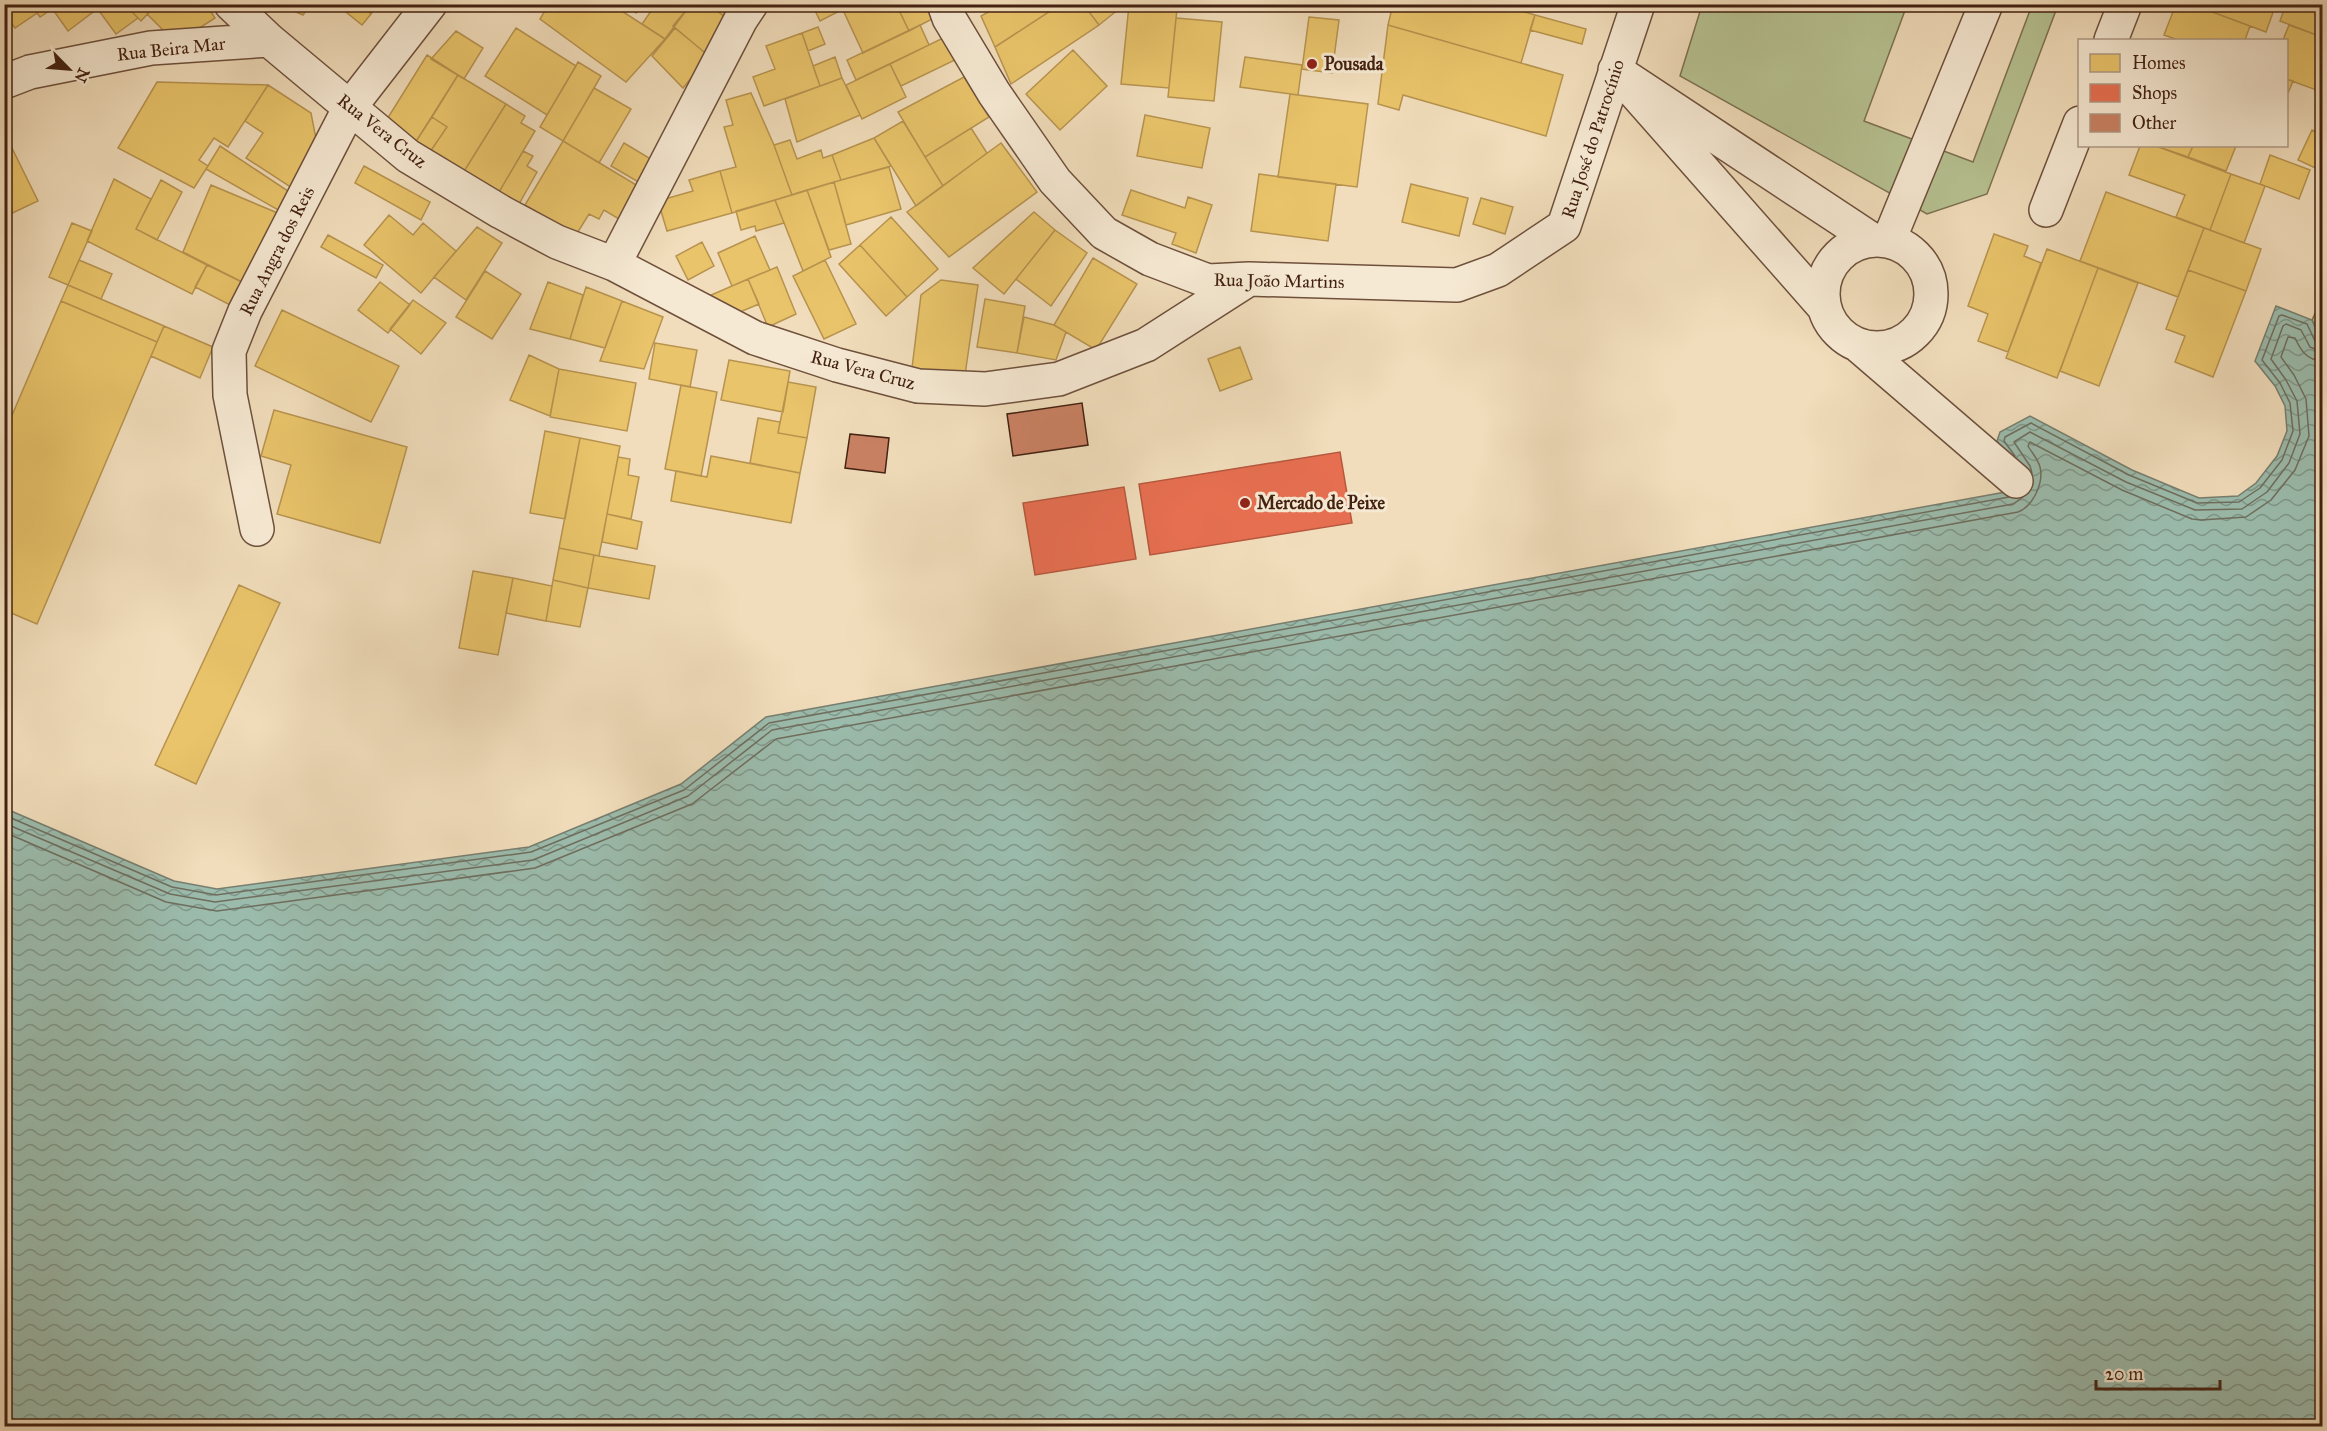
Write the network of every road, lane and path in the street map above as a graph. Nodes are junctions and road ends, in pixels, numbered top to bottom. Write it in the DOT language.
graph roads {
  1 [pos="231,4"];
  2 [pos="430,4"];
  3 [pos="751,4"];
  4 [pos="944,4"];
  5 [pos="1638,4"];
  6 [pos="1986,4"];
  7 [pos="2125,4"];
  8 [pos="2111,39"];
  9 [pos="269,40"];
  10 [pos="1615,70"];
  11 [pos="4,82"];
  12 [pos="351,107"];
  13 [pos="2078,126"];
  14 [pos="2046,210"];
  15 [pos="1880,239"];
  16 [pos="614,264"];
  17 [pos="1250,279"];
  18 [pos="1457,285"];
  19 [pos="1824,307"];
  20 [pos="1859,346"];
  21 [pos="2016,481"];
  22 [pos="257,529"];
  1 -- 9 [label="street, Rua Vera Cruz"];
  2 -- 12 [label="street, Rua Angra dos Reis"];
  3 -- 16 [label="street"];
  4 -- 17 [label="street, Rua João Martins"];
  5 -- 10 [label="street, Rua José do Patrocínio"];
  6 -- 15 [label="street"];
  7 -- 8 [label="street"];
  9 -- 11 [label="street, Rua Beira Mar"];
  9 -- 12 [label="street, Rua Vera Cruz"];
  10 -- 15 [label="street"];
  10 -- 18 [label="street, Rua José do Patrocínio"];
  10 -- 19 [label="street"];
  12 -- 16 [label="street, Rua Vera Cruz"];
  12 -- 22 [label="street, Rua Angra dos Reis"];
  13 -- 14 [label="street"];
  15 -- 19 [label="street"];
  15 -- 20 [label="street"];
  16 -- 17 [label="street, Rua Vera Cruz"];
  17 -- 18 [label="street, Rua João Martins"];
  19 -- 20 [label="street"];
  20 -- 21 [label="street"];
}
